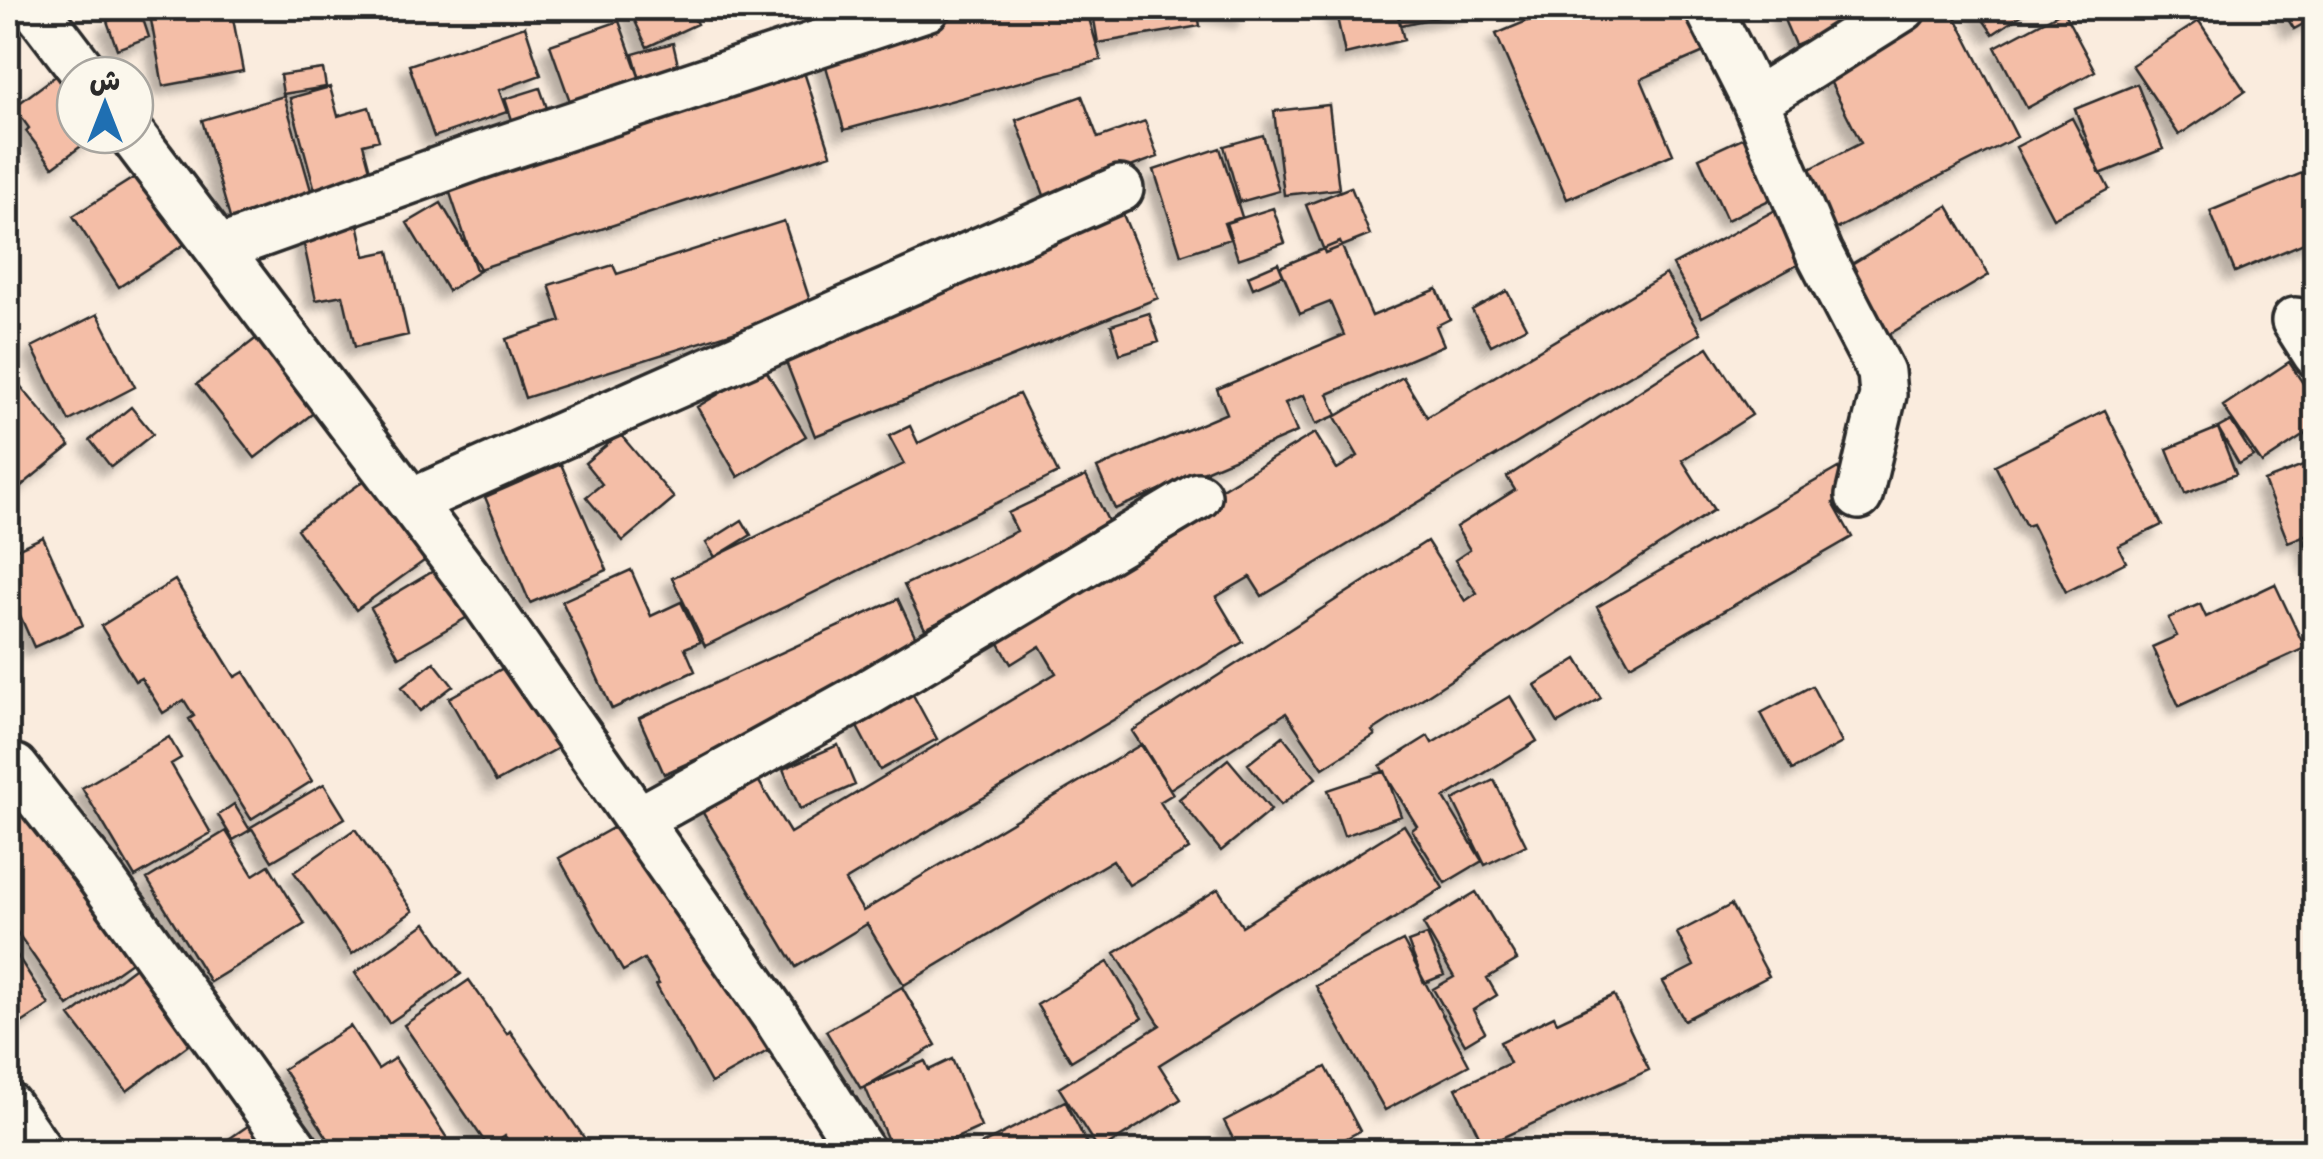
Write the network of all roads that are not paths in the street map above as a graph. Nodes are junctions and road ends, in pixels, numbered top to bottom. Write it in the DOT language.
graph roads {
  1 [pos="35,8"];
  2 [pos="926,8"];
  3 [pos="1708,8"];
  4 [pos="1903,8"];
  5 [pos="71,55"];
  6 [pos="1756,102"];
  7 [pos="147,155"];
  8 [pos="1120,189"];
  9 [pos="218,249"];
  10 [pos="1198,496"];
  11 [pos="1859,496"];
  12 [pos="411,502"];
  13 [pos="8,769"];
  14 [pos="638,820"];
  15 [pos="8,1106"];
  16 [pos="40,1152"];
  17 [pos="297,1152"];
  18 [pos="862,1152"];
  1 -- 5 [label="street"];
  2 -- 9 [label="street"];
  3 -- 6 [label="street"];
  4 -- 6 [label="street"];
  6 -- 11 [label="street"];
  7 -- 9 [label="street"];
  8 -- 12 [label="street"];
  9 -- 12 [label="street"];
  10 -- 14 [label="street"];
  12 -- 14 [label="street"];
  13 -- 17 [label="street"];
  14 -- 18 [label="street"];
  15 -- 16 [label="street"];
}
